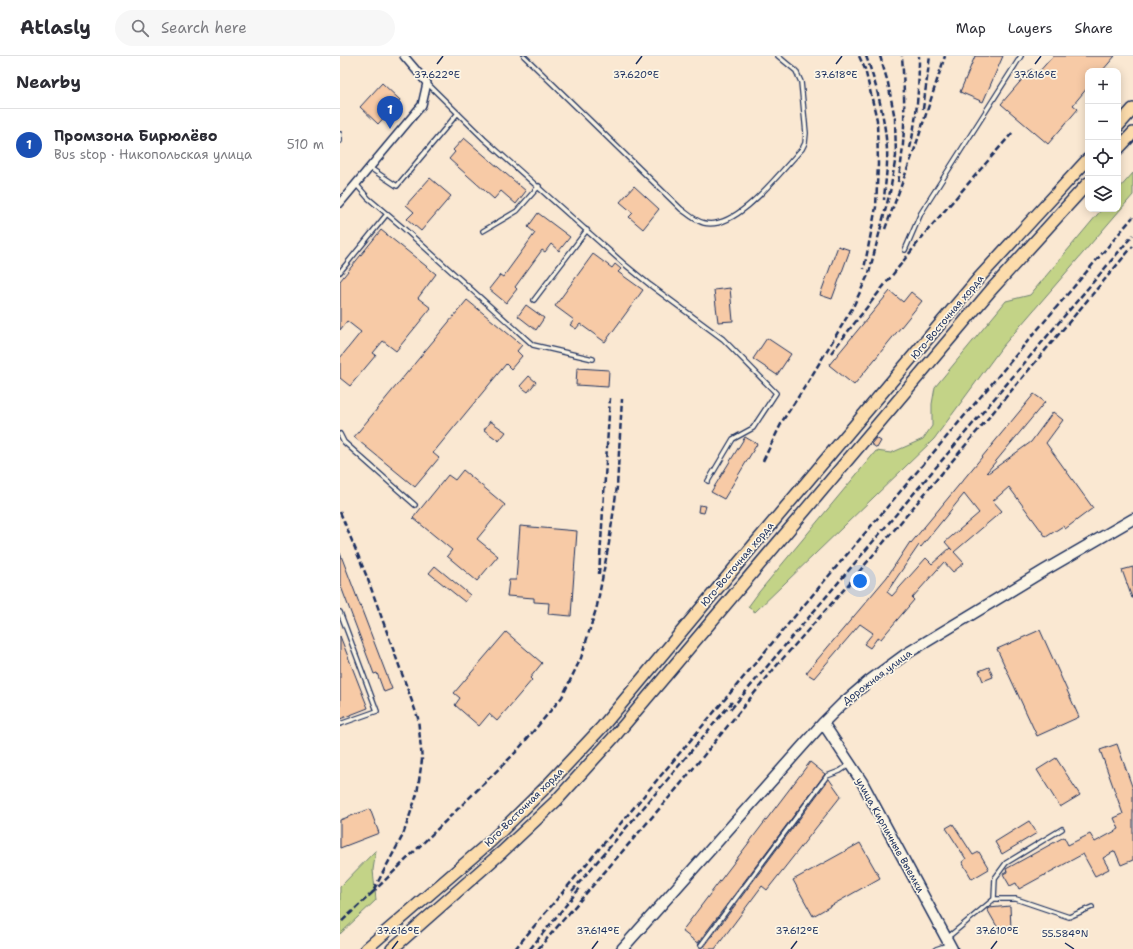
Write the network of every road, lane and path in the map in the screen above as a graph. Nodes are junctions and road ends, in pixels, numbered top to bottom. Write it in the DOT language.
graph roads {
  1 [pos="524,56"];
  2 [pos="532,56"];
  3 [pos="778,56"];
  4 [pos="1021,56"];
  5 [pos="405,57"];
  6 [pos="528,60"];
  7 [pos="427,83"];
  8 [pos="1133,104"];
  9 [pos="1133,109"];
  10 [pos="458,113"];
  11 [pos="1121,121"];
  12 [pos="1121,122"];
  13 [pos="1133,133"];
  14 [pos="340,134"];
  15 [pos="340,141"];
  16 [pos="1121,147"];
  17 [pos="1085,162"];
  18 [pos="370,168"];
  19 [pos="356,184"];
  20 [pos="539,186"];
  21 [pos="1085,186"];
  22 [pos="340,203"];
  23 [pos="387,214"];
  24 [pos="587,230"];
  25 [pos="482,231"];
  26 [pos="905,250"];
  27 [pos="340,272"];
  28 [pos="534,300"];
  29 [pos="593,359"];
  30 [pos="340,434"];
  31 [pos="708,481"];
  32 [pos="414,504"];
  33 [pos="1133,519"];
  34 [pos="340,612"];
  35 [pos="823,723"];
  36 [pos="340,724"];
  37 [pos="850,764"];
  38 [pos="1062,829"];
  39 [pos="994,899"];
  40 [pos="1092,907"];
  41 [pos="949,944"];
  42 [pos="701,945"];
  43 [pos="623,948"];
  44 [pos="366,949"];
  45 [pos="392,949"];
  46 [pos="936,949"];
  1 -- 6 [label="lane"];
  2 -- 6 [label="lane"];
  3 -- 6 [label="lane"];
  4 -- 26 [label="lane"];
  5 -- 7 [label="street"];
  7 -- 10 [label="lane"];
  7 -- 18 [label="street"];
  8 -- 11 [label="main road"];
  9 -- 12 [label="main road"];
  10 -- 18 [label="lane"];
  10 -- 20 [label="lane"];
  13 -- 16 [label="main road"];
  14 -- 15 [label="lane"];
  17 -- 44 [label="main road, Юго-Восточная хорда"];
  18 -- 19 [label="street"];
  19 -- 22 [label="street"];
  19 -- 23 [label="lane"];
  20 -- 24 [label="lane"];
  20 -- 25 [label="lane"];
  21 -- 45 [label="main road, Юго-Восточная хорда"];
  23 -- 27 [label="lane"];
  23 -- 29 [label="lane"];
  24 -- 28 [label="lane"];
  24 -- 31 [label="lane"];
  30 -- 32 [label="lane"];
  33 -- 35 [label="main road, Дорожная улица"];
  34 -- 36 [label="lane"];
  35 -- 37 [label="main road, улица Кирпичные Выемки"];
  35 -- 43 [label="main road, Дорожная улица"];
  37 -- 41 [label="main road, улица Кирпичные Выемки"];
  37 -- 42 [label="lane"];
  38 -- 39 [label="lane"];
  39 -- 40 [label="lane"];
  39 -- 41 [label="lane"];
  41 -- 46 [label="lane"];
}
